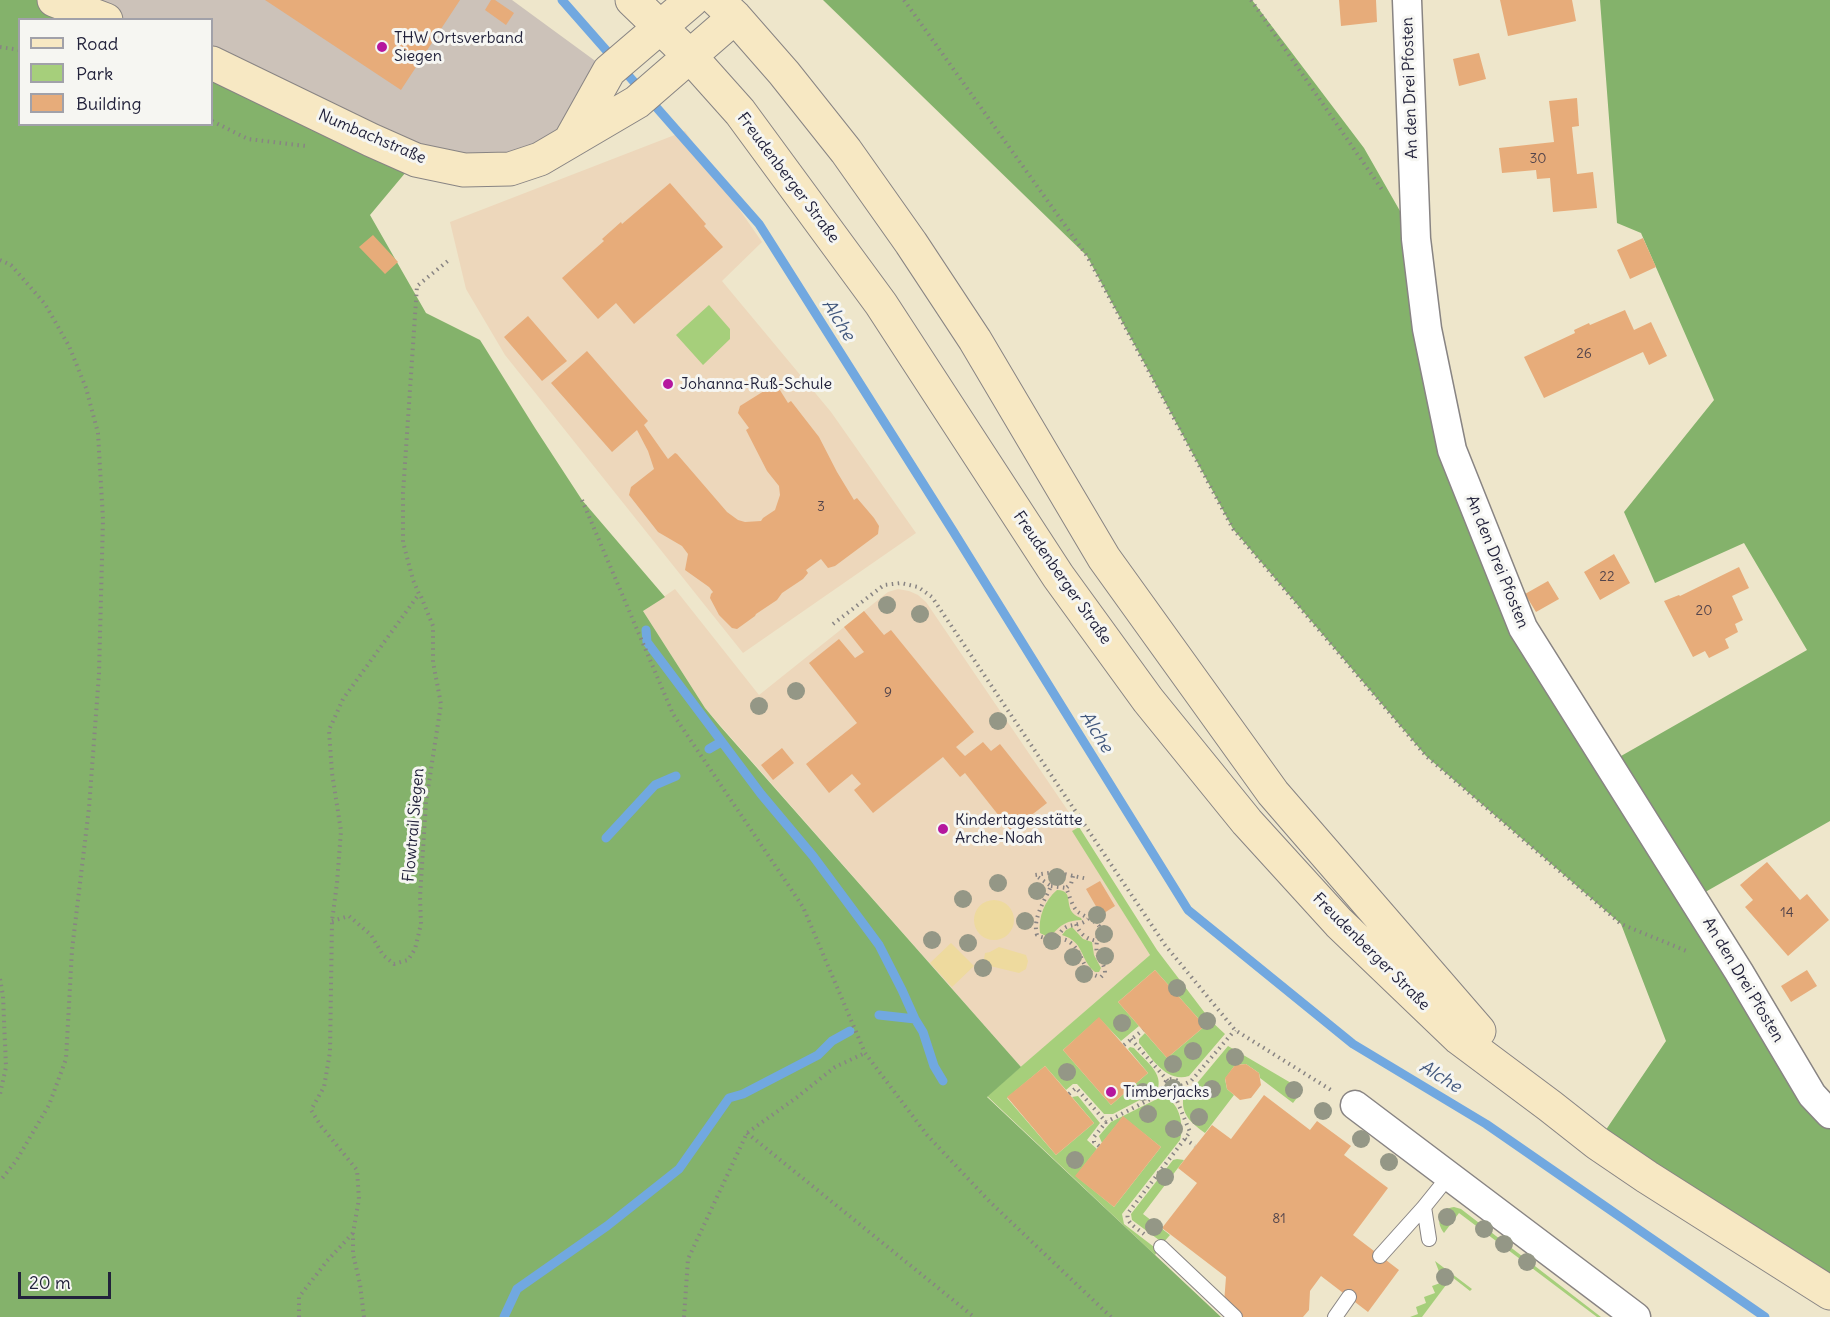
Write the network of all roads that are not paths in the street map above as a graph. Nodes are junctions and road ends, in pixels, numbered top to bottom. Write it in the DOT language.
graph roads {
  1 [pos="54,0"];
  2 [pos="632,0"];
  3 [pos="692,0"];
  4 [pos="1407,0"];
  5 [pos="726,9"];
  6 [pos="101,18"];
  7 [pos="660,27"];
  8 [pos="690,56"];
  9 [pos="213,63"];
  10 [pos="572,139"];
  11 [pos="1355,1105"];
  12 [pos="1550,1106"];
  13 [pos="1830,1114"];
  14 [pos="1449,1176"];
  15 [pos="1424,1207"];
  16 [pos="1429,1239"];
  17 [pos="1161,1247"];
  18 [pos="1380,1256"];
  19 [pos="1830,1293"];
  20 [pos="1349,1297"];
  21 [pos="1235,1317"];
  22 [pos="1335,1317"];
  23 [pos="1636,1317"];
  1 -- 6 [label="main road"];
  2 -- 7 [label="main road, Freudenberger Straße"];
  3 -- 7 [label="main road, Numbachstraße"];
  4 -- 13 [label="street, An den Drei Pfosten"];
  5 -- 8 [label="main road, Numbachstraße"];
  5 -- 12 [label="main road, Freudenberger Straße"];
  7 -- 8 [label="main road, Freudenberger Straße"];
  7 -- 10 [label="main road, Numbachstraße"];
  8 -- 10 [label="main road, Numbachstraße"];
  8 -- 12 [label="main road, Freudenberger Straße"];
  9 -- 10 [label="main road, Numbachstraße"];
  11 -- 14 [label="street"];
  12 -- 19 [label="main road, Freudenberger Straße"];
  14 -- 15 [label="lane"];
  14 -- 23 [label="street"];
  15 -- 16 [label="lane"];
  15 -- 18 [label="lane"];
  17 -- 21 [label="lane"];
  20 -- 22 [label="lane"];
}
